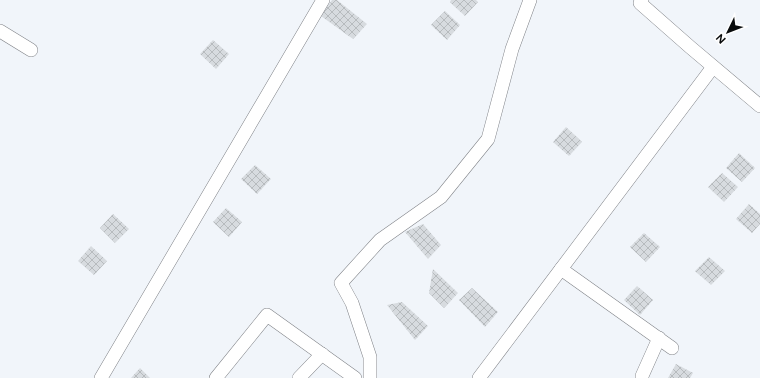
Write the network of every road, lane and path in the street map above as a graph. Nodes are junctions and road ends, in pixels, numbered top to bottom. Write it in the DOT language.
graph roads {
  1 [pos="323,0"];
  2 [pos="530,0"];
  3 [pos="642,0"];
  4 [pos="0,31"];
  5 [pos="31,50"];
  6 [pos="713,67"];
  7 [pos="760,106"];
  8 [pos="561,269"];
  9 [pos="659,338"];
  10 [pos="672,348"];
  11 [pos="322,354"];
  12 [pos="101,378"];
  13 [pos="216,378"];
  14 [pos="299,378"];
  15 [pos="355,378"];
  16 [pos="370,378"];
  17 [pos="479,378"];
  18 [pos="642,378"];
  1 -- 12 [label="street"];
  2 -- 16 [label="street"];
  3 -- 6 [label="street"];
  4 -- 5 [label="street"];
  6 -- 7 [label="street"];
  6 -- 8 [label="street"];
  8 -- 9 [label="street"];
  8 -- 17 [label="street"];
  9 -- 10 [label="street"];
  9 -- 18 [label="street"];
  11 -- 13 [label="street"];
  11 -- 14 [label="street"];
  11 -- 15 [label="street"];
}
